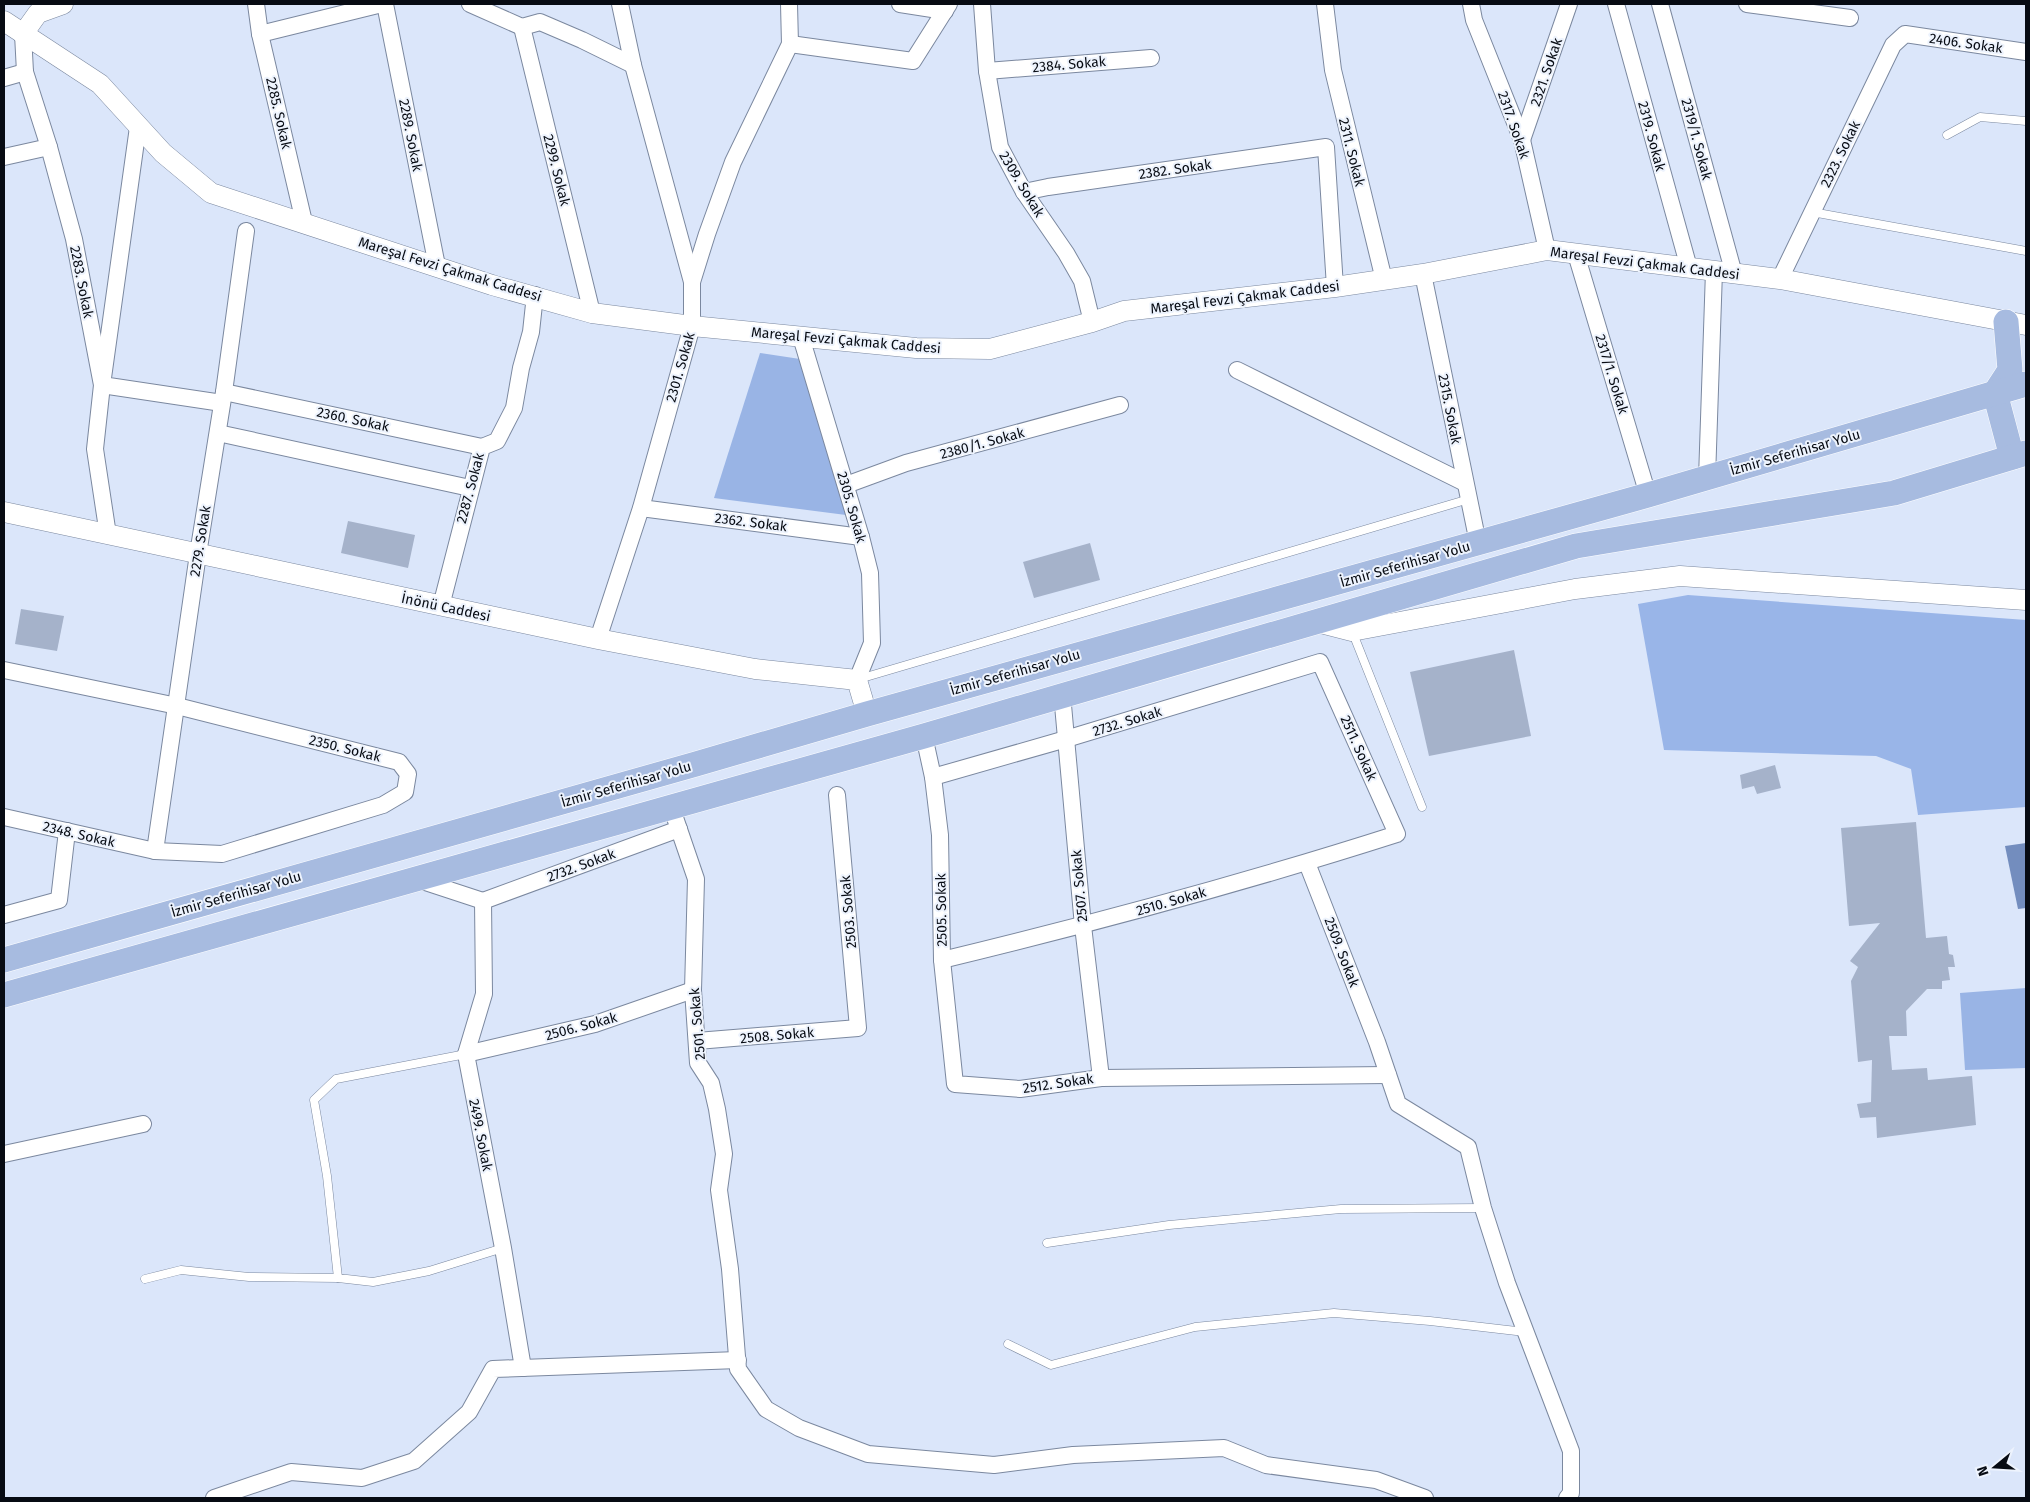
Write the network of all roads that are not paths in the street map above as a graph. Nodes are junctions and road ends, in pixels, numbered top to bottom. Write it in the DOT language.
graph roads {
  1 [pos="63,4"];
  2 [pos="256,4"];
  3 [pos="383,4"];
  4 [pos="470,4"];
  5 [pos="620,4"];
  6 [pos="789,4"];
  7 [pos="900,4"];
  8 [pos="982,4"];
  9 [pos="1317,4"];
  10 [pos="1325,4"];
  11 [pos="1471,4"];
  12 [pos="1569,4"];
  13 [pos="1616,4"];
  14 [pos="1660,4"];
  15 [pos="1747,4"];
  16 [pos="947,7"];
  17 [pos="1850,18"];
  18 [pos="4,21"];
  19 [pos="1327,24"];
  20 [pos="522,27"];
  21 [pos="22,34"];
  22 [pos="260,34"];
  23 [pos="1905,34"];
  24 [pos="790,44"];
  25 [pos="2026,52"];
  26 [pos="1151,58"];
  27 [pos="634,65"];
  28 [pos="987,71"];
  29 [pos="25,72"];
  30 [pos="4,78"];
  31 [pos="2026,121"];
  32 [pos="138,127"];
  33 [pos="1947,135"];
  34 [pos="1522,140"];
  35 [pos="49,147"];
  36 [pos="1326,147"];
  37 [pos="4,158"];
  38 [pos="1024,192"];
  39 [pos="1812,212"];
  40 [pos="304,222"];
  41 [pos="246,232"];
  42 [pos="1547,250"];
  43 [pos="2026,251"];
  44 [pos="1576,254"];
  45 [pos="437,266"];
  46 [pos="1689,268"];
  47 [pos="1724,273"];
  48 [pos="1423,274"];
  49 [pos="1780,279"];
  50 [pos="1384,280"];
  51 [pos="692,282"];
  52 [pos="1335,287"];
  53 [pos="535,295"];
  54 [pos="592,312"];
  55 [pos="1092,322"];
  56 [pos="2016,323"];
  57 [pos="692,326"];
  58 [pos="800,336"];
  59 [pos="1237,370"];
  60 [pos="2026,384"];
  61 [pos="102,385"];
  62 [pos="1995,394"];
  63 [pos="223,398"];
  64 [pos="1120,405"];
  65 [pos="218,433"];
  66 [pos="482,447"];
  67 [pos="2019,455"];
  68 [pos="1707,478"];
  69 [pos="846,485"];
  70 [pos="470,488"];
  71 [pos="1467,491"];
  72 [pos="1648,495"];
  73 [pos="641,508"];
  74 [pos="4,512"];
  75 [pos="108,535"];
  76 [pos="861,537"];
  77 [pos="1478,543"];
  78 [pos="198,554"];
  79 [pos="2026,600"];
  80 [pos="440,606"];
  81 [pos="1313,621"];
  82 [pos="1352,631"];
  83 [pos="598,639"];
  84 [pos="1320,662"];
  85 [pos="4,670"];
  86 [pos="857,680"];
  87 [pos="1062,694"];
  88 [pos="177,706"];
  89 [pos="867,714"];
  90 [pos="924,736"];
  91 [pos="1066,740"];
  92 [pos="933,778"];
  93 [pos="837,795"];
  94 [pos="671,806"];
  95 [pos="1422,807"];
  96 [pos="4,817"];
  97 [pos="679,829"];
  98 [pos="67,831"];
  99 [pos="1397,834"];
  100 [pos="155,851"];
  101 [pos="1307,863"];
  102 [pos="415,878"];
  103 [pos="483,901"];
  104 [pos="4,915"];
  105 [pos="1083,926"];
  106 [pos="4,960"];
  107 [pos="942,960"];
  108 [pos="694,990"];
  109 [pos="4,995"];
  110 [pos="858,1028"];
  111 [pos="697,1041"];
  112 [pos="466,1054"];
  113 [pos="1388,1075"];
  114 [pos="1101,1078"];
  115 [pos="955,1084"];
  116 [pos="143,1124"];
  117 [pos="4,1154"];
  118 [pos="1483,1208"];
  119 [pos="1047,1243"];
  120 [pos="503,1248"];
  121 [pos="338,1278"];
  122 [pos="145,1279"];
  123 [pos="1525,1332"];
  124 [pos="1008,1344"];
  125 [pos="738,1360"];
  126 [pos="523,1368"];
  127 [pos="214,1498"];
  128 [pos="1425,1498"];
  129 [pos="1567,1498"];
  1 -- 21 [label="street"];
  2 -- 22 [label="street, 2285. Sokak"];
  3 -- 22 [label="street"];
  3 -- 45 [label="street, 2289. Sokak"];
  4 -- 20 [label="street"];
  5 -- 27 [label="street, 2301. Sokak"];
  6 -- 24 [label="street"];
  7 -- 16 [label="street"];
  8 -- 28 [label="street, 2309. Sokak"];
  9 -- 19 [label="street"];
  10 -- 19 [label="street, 2311. Sokak"];
  11 -- 34 [label="street, 2317. Sokak"];
  12 -- 34 [label="street, 2321. Sokak"];
  13 -- 46 [label="street, 2319. Sokak"];
  14 -- 47 [label="street, 2319/1. Sokak"];
  15 -- 17 [label="street"];
  16 -- 24 [label="street"];
  18 -- 21 [label="street, Mareşal Fevzi Çakmak Caddesi"];
  19 -- 50 [label="street, 2311. Sokak"];
  20 -- 27 [label="street"];
  20 -- 54 [label="street, 2299. Sokak"];
  21 -- 29 [label="street, 2283. Sokak"];
  21 -- 32 [label="street, Mareşal Fevzi Çakmak Caddesi"];
  22 -- 40 [label="street, 2285. Sokak"];
  23 -- 25 [label="street, 2406. Sokak"];
  23 -- 39 [label="street, 2323. Sokak"];
  24 -- 51 [label="street"];
  26 -- 28 [label="street, 2384. Sokak"];
  27 -- 51 [label="street, 2301. Sokak"];
  28 -- 38 [label="street, 2309. Sokak"];
  29 -- 30 [label="street"];
  29 -- 35 [label="street, 2283. Sokak"];
  31 -- 33 [label="lane"];
  32 -- 40 [label="street, Mareşal Fevzi Çakmak Caddesi"];
  32 -- 61 [label="street"];
  34 -- 42 [label="street, 2317. Sokak"];
  35 -- 37 [label="street"];
  35 -- 61 [label="street, 2283. Sokak"];
  36 -- 38 [label="street, 2382. Sokak"];
  36 -- 52 [label="street, 2311. Sokak"];
  38 -- 55 [label="street, 2309. Sokak"];
  39 -- 43 [label="lane"];
  39 -- 49 [label="street, 2323. Sokak"];
  40 -- 45 [label="street, Mareşal Fevzi Çakmak Caddesi"];
  41 -- 63 [label="street, 2279. Sokak"];
  42 -- 44 [label="street, Mareşal Fevzi Çakmak Caddesi"];
  42 -- 48 [label="street, Mareşal Fevzi Çakmak Caddesi"];
  44 -- 46 [label="street, Mareşal Fevzi Çakmak Caddesi"];
  44 -- 72 [label="street, 2317/1. Sokak"];
  45 -- 53 [label="street, Mareşal Fevzi Çakmak Caddesi"];
  46 -- 47 [label="street, Mareşal Fevzi Çakmak Caddesi"];
  47 -- 49 [label="street, Mareşal Fevzi Çakmak Caddesi"];
  47 -- 68 [label="street, 2319/1. Sokak"];
  48 -- 50 [label="street, Mareşal Fevzi Çakmak Caddesi"];
  48 -- 71 [label="street, 2315. Sokak"];
  49 -- 56 [label="street, Mareşal Fevzi Çakmak Caddesi"];
  50 -- 52 [label="street, Mareşal Fevzi Çakmak Caddesi"];
  51 -- 57 [label="street, 2301. Sokak"];
  52 -- 55 [label="street, Mareşal Fevzi Çakmak Caddesi"];
  53 -- 54 [label="street, Mareşal Fevzi Çakmak Caddesi"];
  53 -- 66 [label="street, 2287. Sokak"];
  54 -- 57 [label="street, Mareşal Fevzi Çakmak Caddesi"];
  55 -- 58 [label="street, Mareşal Fevzi Çakmak Caddesi"];
  56 -- 62 [label="main road"];
  57 -- 58 [label="street, Mareşal Fevzi Çakmak Caddesi"];
  57 -- 73 [label="street, 2301. Sokak"];
  58 -- 69 [label="street, 2305. Sokak"];
  59 -- 71 [label="street"];
  60 -- 62 [label="main road, İzmir Seferihisar Yolu"];
  61 -- 63 [label="street, 2360. Sokak"];
  61 -- 75 [label="street, 2283. Sokak"];
  62 -- 67 [label="main road"];
  62 -- 68 [label="main road, İzmir Seferihisar Yolu"];
  63 -- 65 [label="street, 2279. Sokak"];
  63 -- 66 [label="street, 2360. Sokak"];
  64 -- 69 [label="street, 2380/1. Sokak"];
  65 -- 70 [label="street"];
  65 -- 78 [label="street, 2279. Sokak"];
  66 -- 70 [label="street, 2287. Sokak"];
  67 -- 81 [label="main road"];
  68 -- 72 [label="main road, İzmir Seferihisar Yolu"];
  69 -- 76 [label="street, 2305. Sokak"];
  70 -- 80 [label="street, 2287. Sokak"];
  71 -- 77 [label="street, 2315. Sokak"];
  71 -- 86 [label="lane"];
  72 -- 77 [label="main road, İzmir Seferihisar Yolu"];
  73 -- 76 [label="street, 2362. Sokak"];
  73 -- 83 [label="street, 2301. Sokak"];
  74 -- 75 [label="street, İnönü Caddesi"];
  75 -- 78 [label="street, İnönü Caddesi"];
  76 -- 86 [label="street, 2305. Sokak"];
  77 -- 89 [label="main road, İzmir Seferihisar Yolu"];
  78 -- 80 [label="street, İnönü Caddesi"];
  78 -- 88 [label="street, 2279. Sokak"];
  79 -- 82 [label="street"];
  80 -- 83 [label="street, İnönü Caddesi"];
  81 -- 82 [label="street"];
  81 -- 87 [label="main road"];
  82 -- 95 [label="lane"];
  83 -- 86 [label="street, İnönü Caddesi"];
  84 -- 91 [label="street, 2732. Sokak"];
  84 -- 99 [label="street, 2511. Sokak"];
  85 -- 88 [label="street, 2350. Sokak"];
  86 -- 89 [label="street"];
  87 -- 90 [label="main road"];
  87 -- 91 [label="street, 2507. Sokak"];
  88 -- 100 [label="street, 2279. Sokak"];
  88 -- 100 [label="street, 2350. Sokak"];
  89 -- 106 [label="main road, İzmir Seferihisar Yolu"];
  90 -- 92 [label="street, 2505. Sokak"];
  90 -- 94 [label="main road"];
  91 -- 92 [label="street, 2732. Sokak"];
  91 -- 105 [label="street, 2507. Sokak"];
  92 -- 107 [label="street, 2505. Sokak"];
  93 -- 110 [label="street, 2503. Sokak"];
  94 -- 97 [label="street, 2501. Sokak"];
  94 -- 102 [label="main road"];
  96 -- 98 [label="street, 2348. Sokak"];
  97 -- 103 [label="street, 2732. Sokak"];
  97 -- 108 [label="street, 2501. Sokak"];
  98 -- 100 [label="street, 2348. Sokak"];
  98 -- 104 [label="street"];
  99 -- 101 [label="street, 2510. Sokak"];
  101 -- 105 [label="street, 2510. Sokak"];
  101 -- 113 [label="street, 2509. Sokak"];
  102 -- 103 [label="street"];
  102 -- 109 [label="main road"];
  103 -- 112 [label="street, 2499. Sokak"];
  105 -- 107 [label="street, 2510. Sokak"];
  105 -- 114 [label="street, 2507. Sokak"];
  107 -- 115 [label="street, 2505. Sokak"];
  108 -- 111 [label="street, 2501. Sokak"];
  108 -- 112 [label="street, 2506. Sokak"];
  110 -- 111 [label="street, 2508. Sokak"];
  111 -- 125 [label="street, 2501. Sokak"];
  112 -- 120 [label="street, 2499. Sokak"];
  112 -- 121 [label="lane"];
  113 -- 114 [label="street, 2512. Sokak"];
  113 -- 118 [label="street, 2509. Sokak"];
  114 -- 115 [label="street, 2512. Sokak"];
  116 -- 117 [label="street"];
  118 -- 119 [label="lane"];
  118 -- 123 [label="street, 2509. Sokak"];
  120 -- 121 [label="lane"];
  120 -- 126 [label="street, 2499. Sokak"];
  121 -- 122 [label="lane"];
  123 -- 124 [label="lane"];
  123 -- 129 [label="street, 2509. Sokak"];
  125 -- 126 [label="street"];
  125 -- 128 [label="street, 2501. Sokak"];
  126 -- 127 [label="street"];
}
